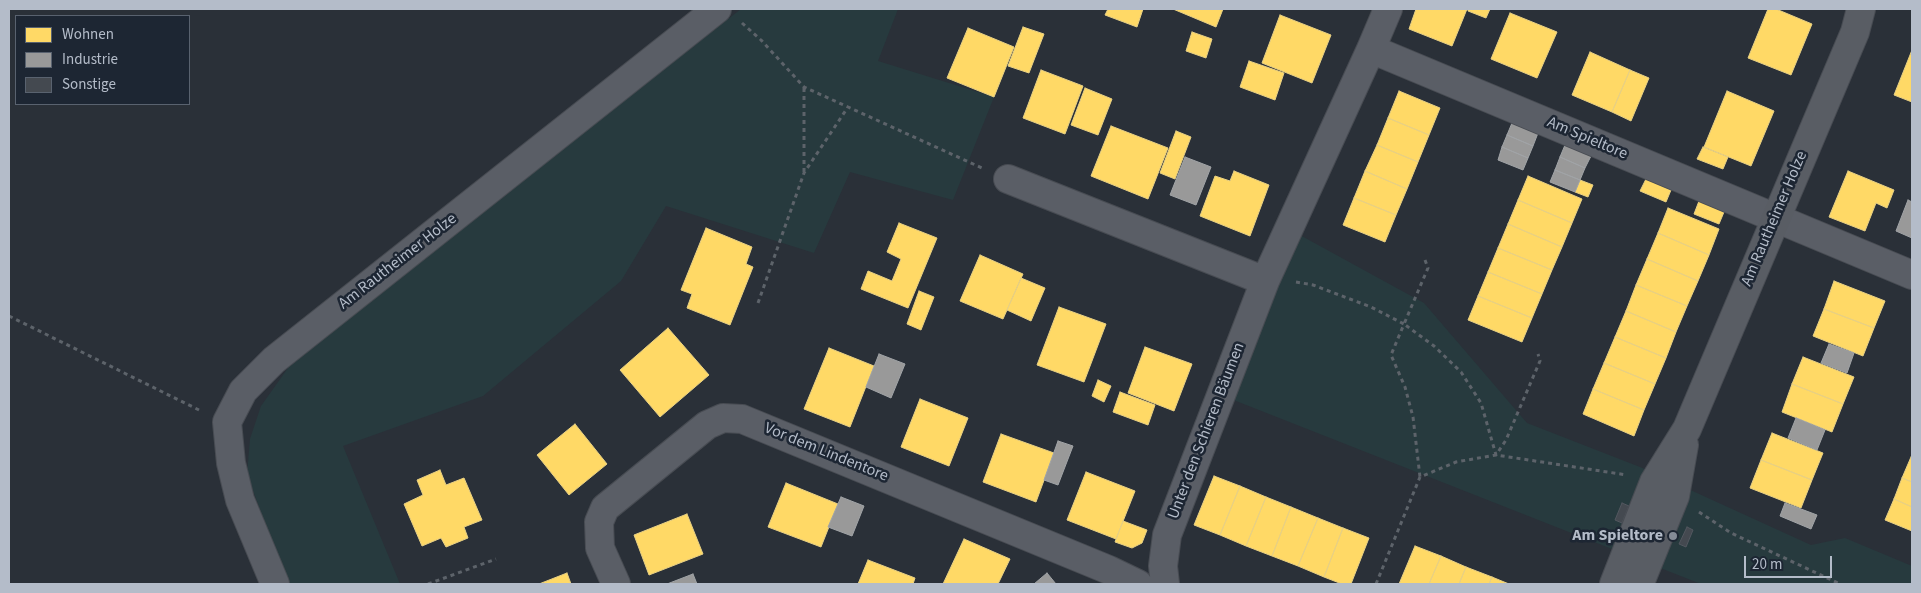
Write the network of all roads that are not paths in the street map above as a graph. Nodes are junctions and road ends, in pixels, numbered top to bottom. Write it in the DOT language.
graph roads {
  1 [pos="1388,9"];
  2 [pos="1861,9"];
  3 [pos="729,15"];
  4 [pos="1371,50"];
  5 [pos="1008,179"];
  6 [pos="1776,217"];
  7 [pos="1912,275"];
  8 [pos="1265,281"];
  9 [pos="1665,489"];
  10 [pos="275,584"];
  11 [pos="616,584"];
  12 [pos="1138,584"];
  13 [pos="1165,584"];
  14 [pos="1614,584"];
  15 [pos="1637,584"];
  1 -- 4 [label="street, Unter den Schieren Bäumen"];
  2 -- 6 [label="street, Am Rautheimer Holze"];
  3 -- 10 [label="street, Am Rautheimer Holze"];
  4 -- 6 [label="street, Am Spieltore"];
  4 -- 8 [label="street, Unter den Schieren Bäumen"];
  5 -- 8 [label="street"];
  6 -- 7 [label="street, Am Spieltore"];
  6 -- 9 [label="street, Am Rautheimer Holze"];
  8 -- 13 [label="street, Unter den Schieren Bäumen"];
  9 -- 14 [label="street, Am Rautheimer Holze"];
  9 -- 15 [label="street, Am Rautheimer Holze"];
  11 -- 12 [label="street, Vor dem Lindentore"];
}
